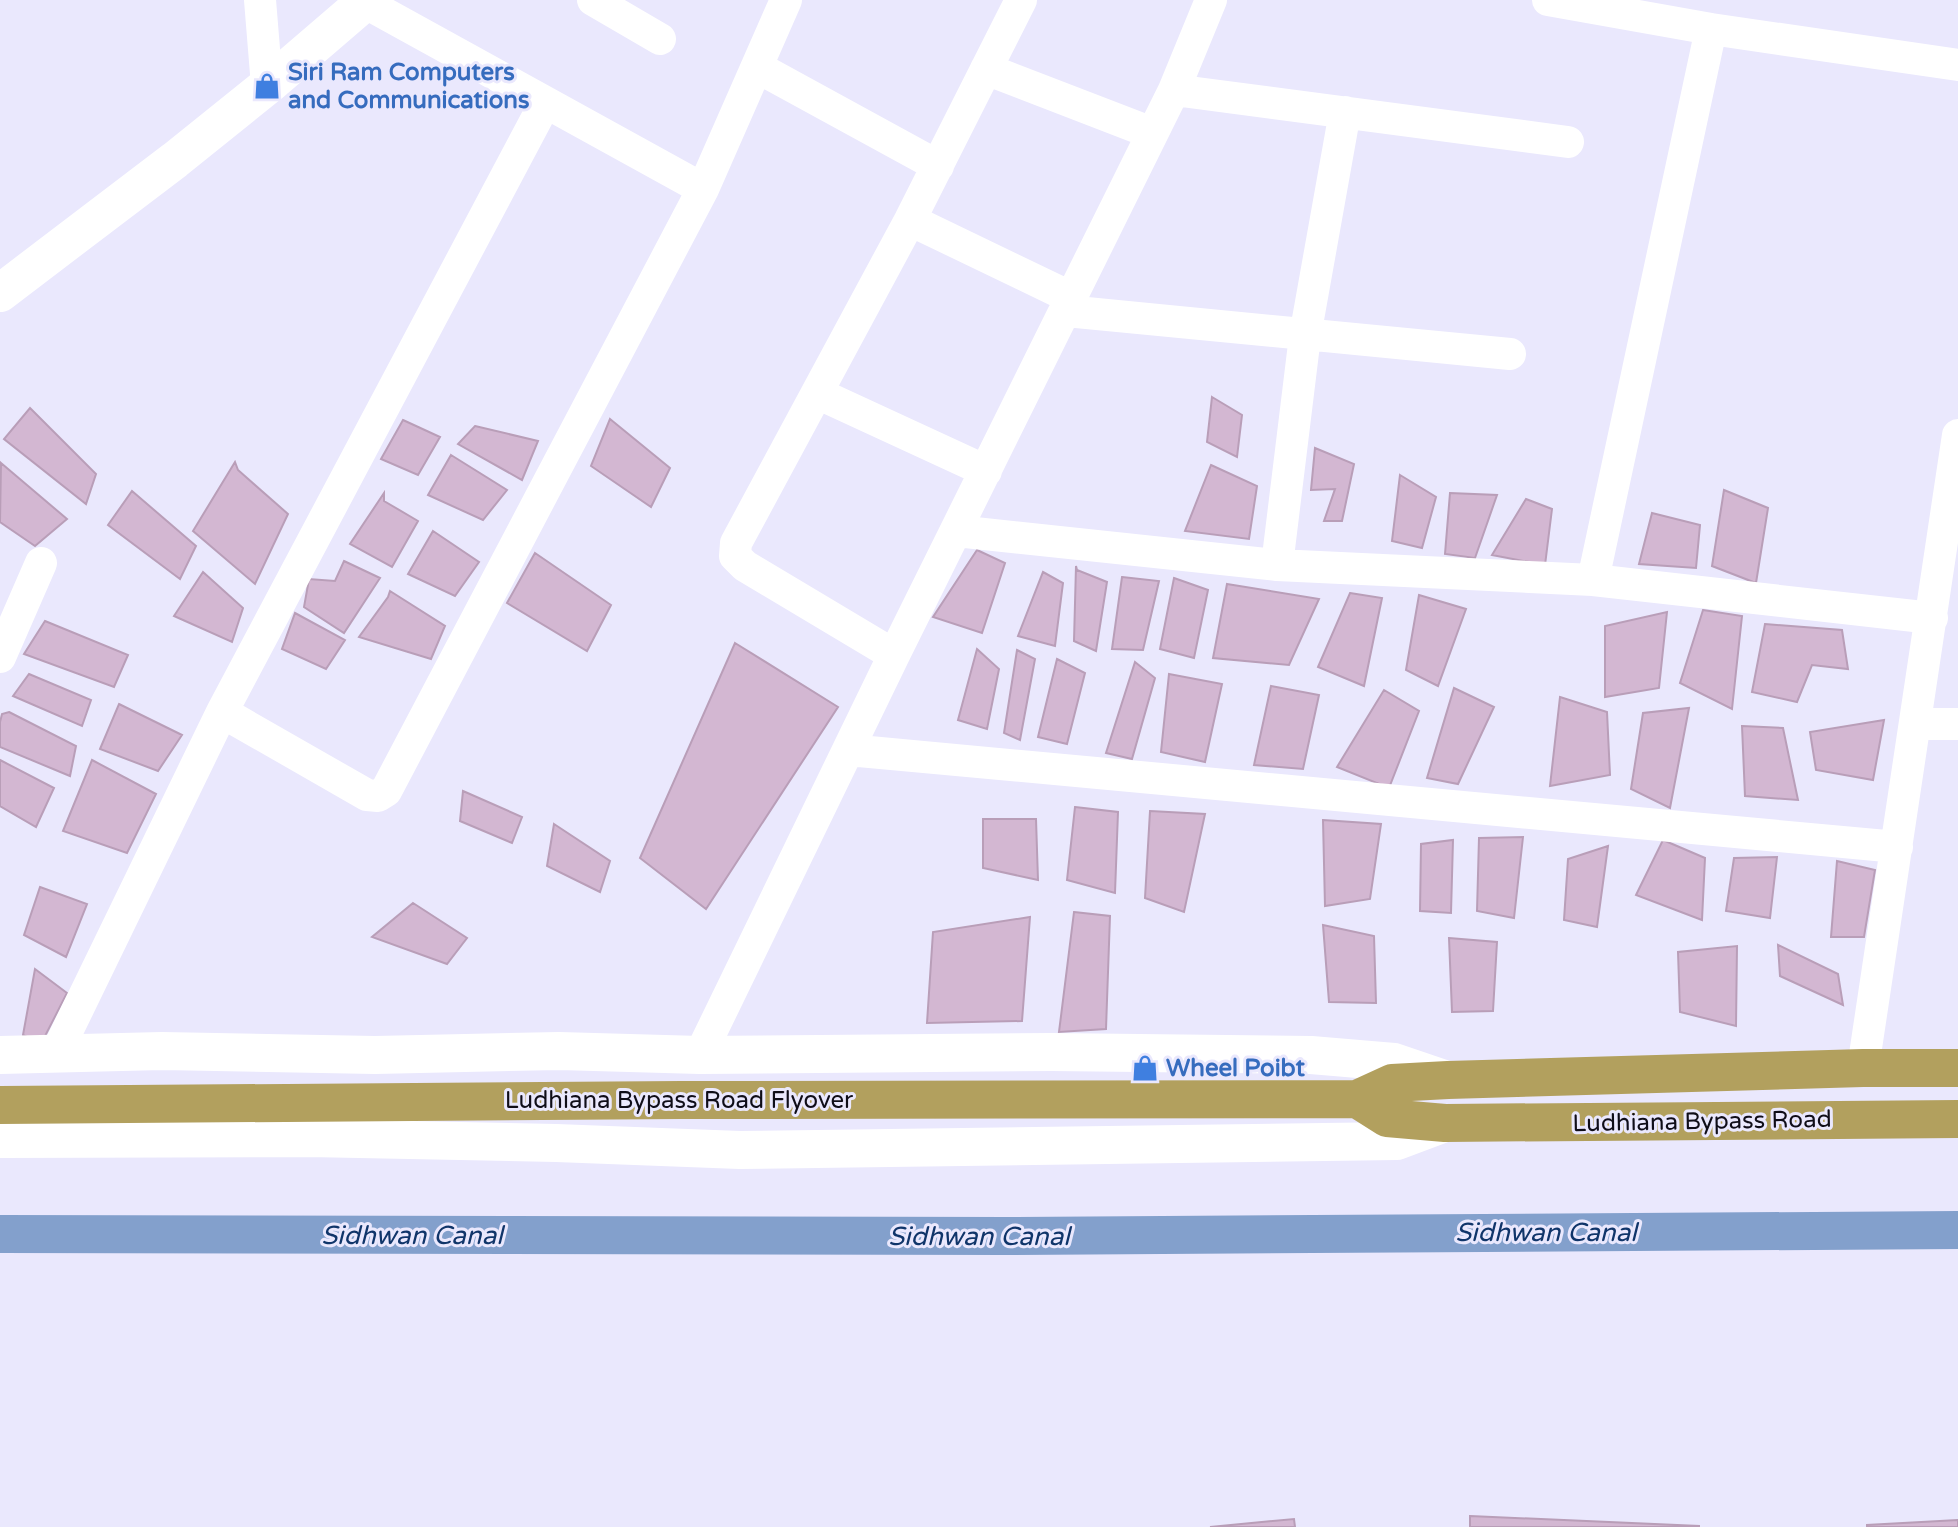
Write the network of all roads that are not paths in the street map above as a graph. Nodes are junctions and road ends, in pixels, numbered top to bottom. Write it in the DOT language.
graph roads {
  1 [pos="260,0"];
  2 [pos="593,0"];
  3 [pos="786,0"];
  4 [pos="1021,0"];
  5 [pos="1211,0"];
  6 [pos="1548,0"];
  7 [pos="366,1"];
  8 [pos="1711,29"];
  9 [pos="660,39"];
  10 [pos="1958,65"];
  11 [pos="757,67"];
  12 [pos="986,69"];
  13 [pos="267,86"];
  14 [pos="1174,89"];
  15 [pos="545,103"];
  16 [pos="1345,112"];
  17 [pos="1152,133"];
  18 [pos="1567,142"];
  19 [pos="938,166"];
  20 [pos="703,189"];
  21 [pos="911,220"];
  22 [pos="0,293"];
  23 [pos="1069,304"];
  24 [pos="1306,336"];
  25 [pos="1510,354"];
  26 [pos="817,393"];
  27 [pos="1958,435"];
  28 [pos="986,471"];
  29 [pos="956,531"];
  30 [pos="41,563"];
  31 [pos="1278,565"];
  32 [pos="1594,580"];
  33 [pos="1932,618"];
  34 [pos="894,654"];
  35 [pos="0,657"];
  36 [pos="222,712"];
  37 [pos="1916,724"];
  38 [pos="1958,724"];
  39 [pos="848,750"];
  40 [pos="1897,847"];
  41 [pos="56,1054"];
  42 [pos="0,1055"];
  43 [pos="700,1055"];
  44 [pos="1863,1068"];
  45 [pos="1958,1068"];
  46 [pos="1448,1080"];
  47 [pos="1357,1099"];
  48 [pos="0,1105"];
  49 [pos="1958,1119"];
  50 [pos="1445,1123"];
  51 [pos="0,1139"];
  1 -- 13 [label="street"];
  2 -- 9 [label="street"];
  3 -- 11 [label="street"];
  4 -- 12 [label="street"];
  5 -- 14 [label="street"];
  6 -- 8 [label="street"];
  7 -- 13 [label="street"];
  7 -- 15 [label="street"];
  8 -- 10 [label="street"];
  8 -- 32 [label="street"];
  11 -- 19 [label="street"];
  11 -- 20 [label="street"];
  12 -- 17 [label="street"];
  12 -- 19 [label="street"];
  13 -- 22 [label="street"];
  14 -- 16 [label="street"];
  14 -- 17 [label="street"];
  15 -- 20 [label="street"];
  15 -- 36 [label="street"];
  16 -- 18 [label="street"];
  16 -- 24 [label="street"];
  17 -- 23 [label="street"];
  19 -- 21 [label="street"];
  20 -- 36 [label="street"];
  21 -- 23 [label="street"];
  21 -- 26 [label="street"];
  23 -- 24 [label="street"];
  23 -- 28 [label="street"];
  24 -- 25 [label="street"];
  24 -- 31 [label="street"];
  26 -- 28 [label="street"];
  26 -- 34 [label="street"];
  27 -- 33 [label="street"];
  28 -- 29 [label="street"];
  29 -- 31 [label="street"];
  29 -- 34 [label="street"];
  30 -- 35 [label="street"];
  31 -- 32 [label="street"];
  32 -- 33 [label="street"];
  33 -- 37 [label="street"];
  34 -- 39 [label="street"];
  36 -- 41 [label="street"];
  37 -- 38 [label="street"];
  37 -- 40 [label="street"];
  39 -- 40 [label="street"];
  39 -- 43 [label="street"];
  40 -- 44 [label="street"];
  41 -- 42 [label="street"];
  41 -- 43 [label="street"];
  43 -- 46 [label="street"];
  44 -- 45 [label="highway, Ludhiana Bypass Road"];
  44 -- 46 [label="highway, Ludhiana Bypass Road"];
  46 -- 47 [label="highway, Ludhiana Bypass Road Flyover"];
  47 -- 48 [label="highway, Ludhiana Bypass Road Flyover"];
  47 -- 50 [label="highway"];
  49 -- 50 [label="highway, Ludhiana Bypass Road"];
  50 -- 51 [label="street"];
}
